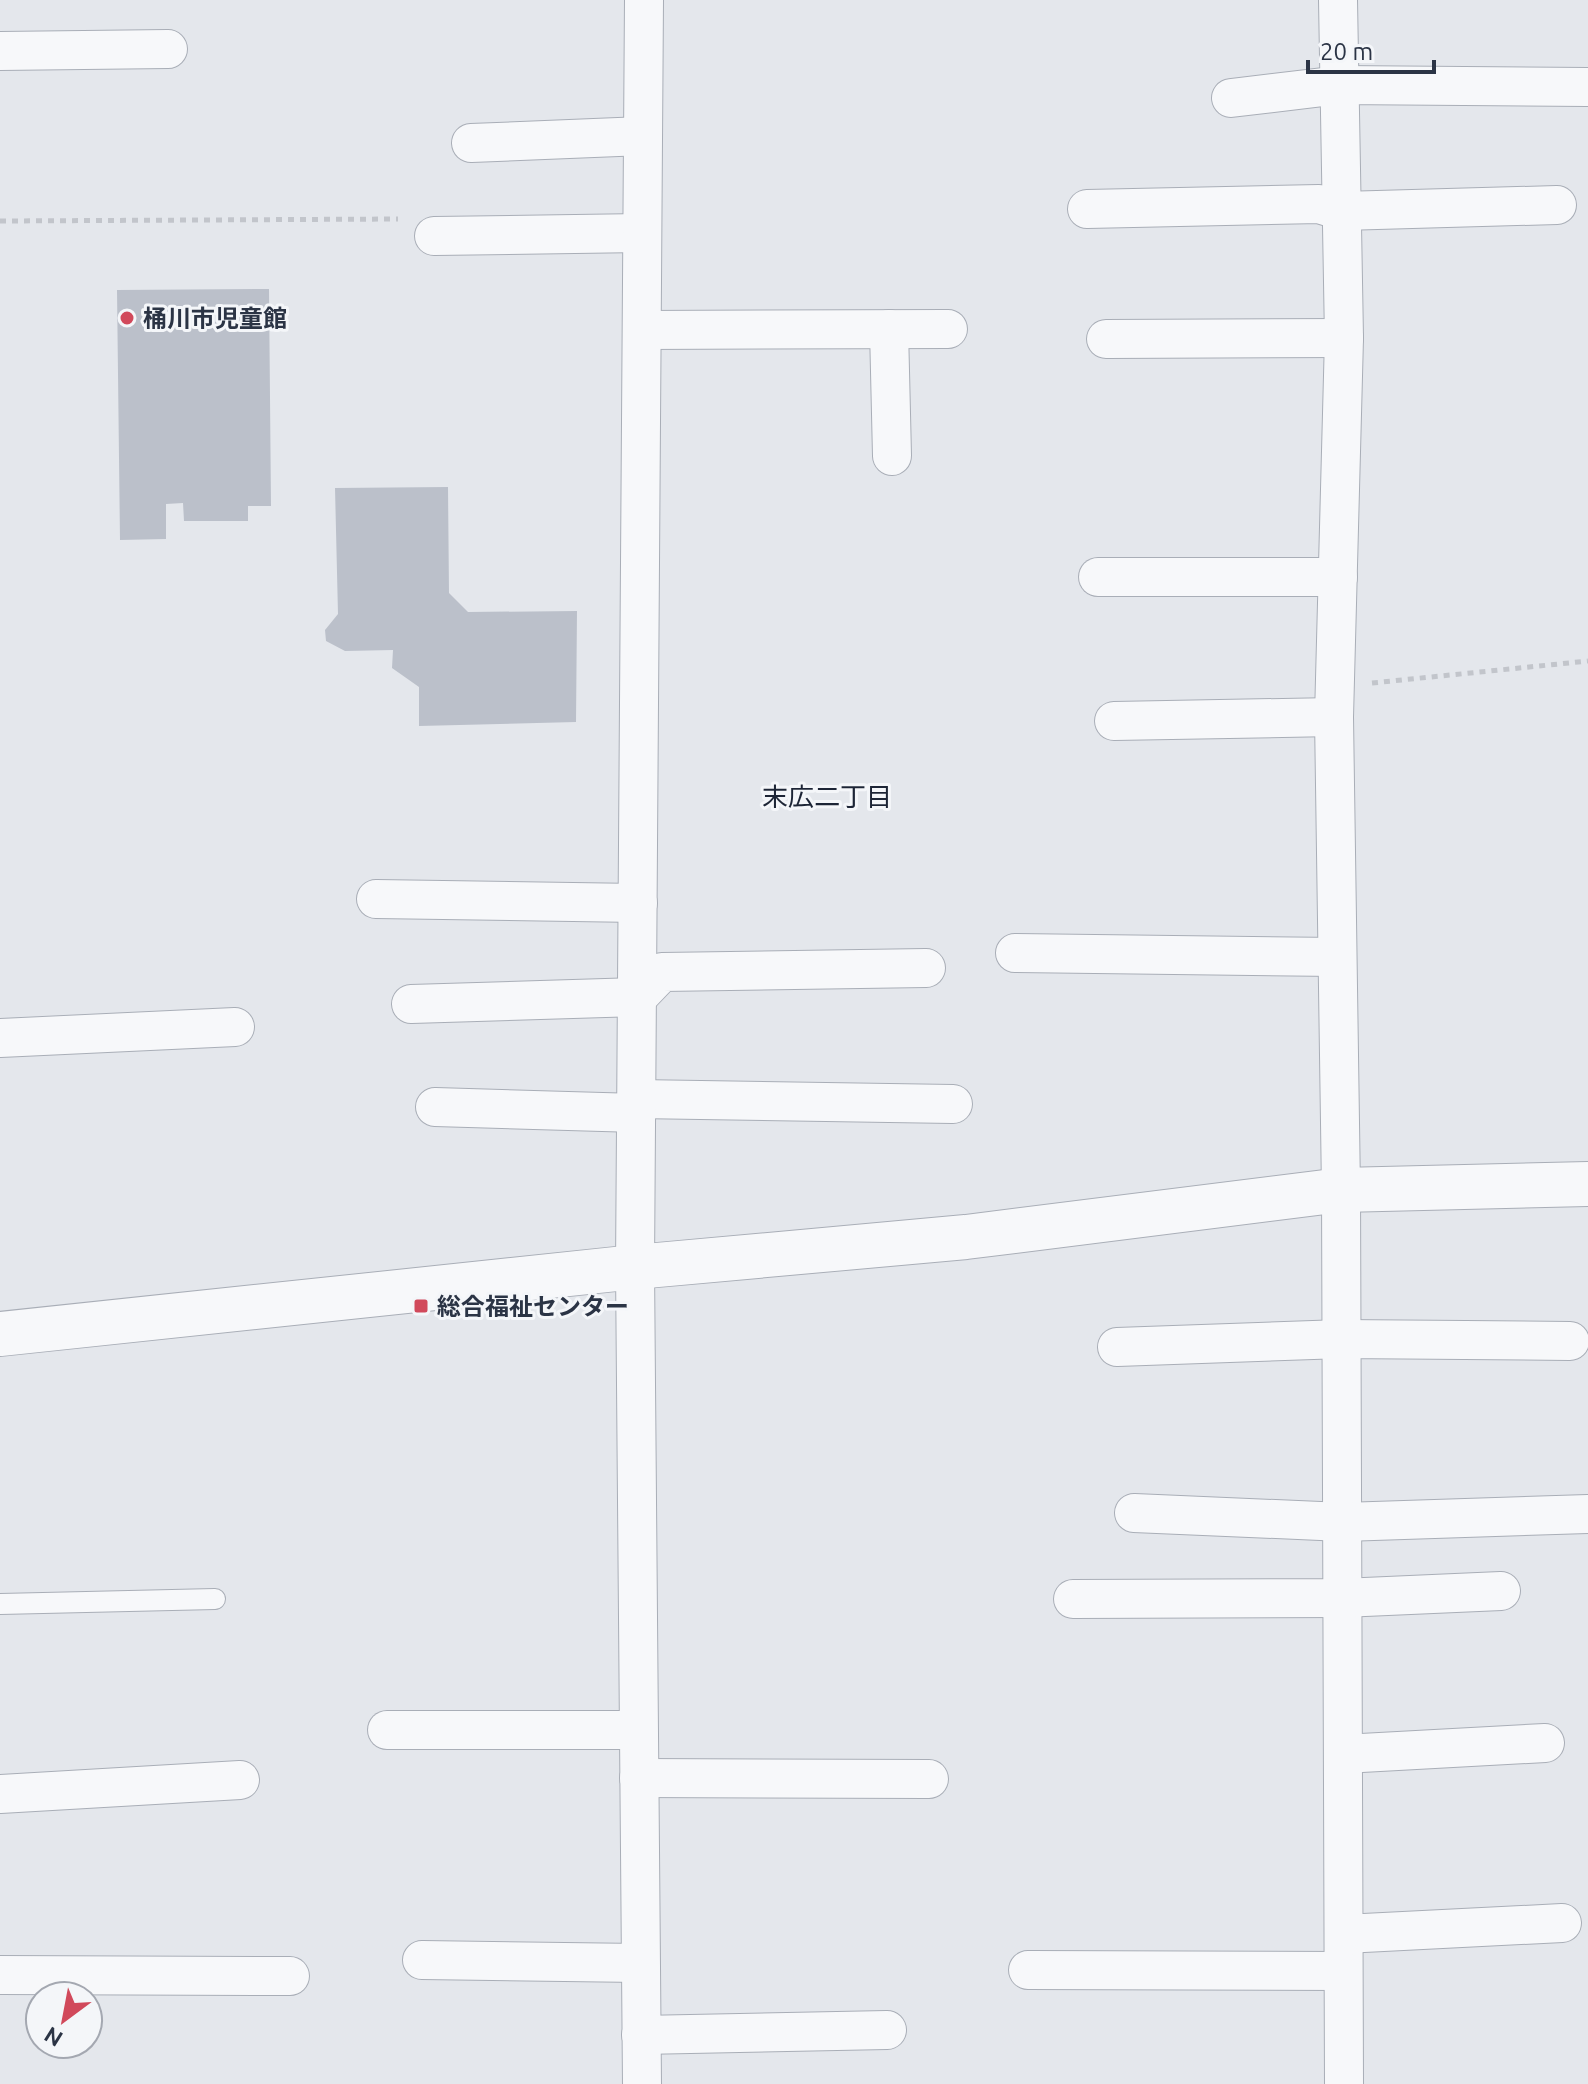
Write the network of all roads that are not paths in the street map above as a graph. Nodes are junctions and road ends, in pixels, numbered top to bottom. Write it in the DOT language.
graph roads {
  1 [pos="644,0"];
  2 [pos="1338,0"];
  3 [pos="168,49"];
  4 [pos="0,51"];
  5 [pos="1340,85"];
  6 [pos="1588,87"];
  7 [pos="1231,98"];
  8 [pos="643,136"];
  9 [pos="471,143"];
  10 [pos="1557,205"];
  11 [pos="1087,209"];
  12 [pos="1342,211"];
  13 [pos="423,227"];
  14 [pos="642,233"];
  15 [pos="889,329"];
  16 [pos="948,329"];
  17 [pos="642,330"];
  18 [pos="1344,338"];
  19 [pos="1106,339"];
  20 [pos="892,456"];
  21 [pos="1098,577"];
  22 [pos="1338,577"];
  23 [pos="1335,702"];
  24 [pos="1114,721"];
  25 [pos="376,899"];
  26 [pos="638,903"];
  27 [pos="1015,953"];
  28 [pos="1337,957"];
  29 [pos="926,968"];
  30 [pos="638,997"];
  31 [pos="411,1004"];
  32 [pos="235,1027"];
  33 [pos="0,1038"];
  34 [pos="953,1104"];
  35 [pos="637,1106"];
  36 [pos="435,1107"];
  37 [pos="1588,1184"];
  38 [pos="1341,1190"];
  39 [pos="635,1267"];
  40 [pos="0,1334"];
  41 [pos="1342,1339"];
  42 [pos="1570,1341"];
  43 [pos="1117,1347"];
  44 [pos="1134,1513"];
  45 [pos="1588,1514"];
  46 [pos="1343,1522"];
  47 [pos="1501,1591"];
  48 [pos="1342,1598"];
  49 [pos="215,1599"];
  50 [pos="1073,1599"];
  51 [pos="0,1604"];
  52 [pos="387,1730"];
  53 [pos="638,1730"];
  54 [pos="1545,1743"];
  55 [pos="1343,1754"];
  56 [pos="639,1778"];
  57 [pos="929,1779"];
  58 [pos="240,1780"];
  59 [pos="0,1794"];
  60 [pos="1562,1923"];
  61 [pos="1344,1952"];
  62 [pos="422,1960"];
  63 [pos="640,1963"];
  64 [pos="1028,1970"];
  65 [pos="0,1975"];
  66 [pos="290,1976"];
  67 [pos="887,2030"];
  68 [pos="641,2035"];
  69 [pos="642,2084"];
  70 [pos="1344,2084"];
  1 -- 8 [label="street"];
  2 -- 5 [label="street"];
  3 -- 4 [label="street"];
  5 -- 6 [label="street"];
  5 -- 7 [label="street"];
  5 -- 12 [label="street"];
  8 -- 9 [label="street"];
  8 -- 14 [label="street"];
  10 -- 12 [label="street"];
  11 -- 12 [label="street"];
  12 -- 18 [label="street"];
  13 -- 14 [label="street"];
  14 -- 17 [label="street"];
  15 -- 16 [label="street"];
  15 -- 17 [label="street"];
  15 -- 20 [label="street"];
  17 -- 26 [label="street"];
  18 -- 19 [label="street"];
  18 -- 22 [label="street"];
  21 -- 22 [label="street"];
  22 -- 23 [label="street"];
  23 -- 24 [label="street"];
  23 -- 28 [label="street"];
  25 -- 26 [label="street"];
  26 -- 30 [label="street"];
  27 -- 28 [label="street"];
  28 -- 38 [label="street"];
  29 -- 30 [label="street"];
  30 -- 31 [label="street"];
  30 -- 35 [label="street"];
  32 -- 33 [label="street"];
  34 -- 35 [label="street"];
  35 -- 36 [label="street"];
  35 -- 39 [label="street"];
  37 -- 38 [label="street"];
  38 -- 39 [label="street"];
  38 -- 41 [label="street"];
  39 -- 40 [label="street"];
  39 -- 53 [label="street"];
  41 -- 42 [label="street"];
  41 -- 43 [label="street"];
  41 -- 46 [label="street"];
  44 -- 46 [label="street"];
  45 -- 46 [label="street"];
  46 -- 48 [label="street"];
  47 -- 48 [label="street"];
  48 -- 50 [label="street"];
  48 -- 55 [label="street"];
  49 -- 51 [label="lane"];
  52 -- 53 [label="street"];
  53 -- 56 [label="street"];
  54 -- 55 [label="street"];
  55 -- 61 [label="street"];
  56 -- 57 [label="street"];
  56 -- 63 [label="street"];
  58 -- 59 [label="street"];
  60 -- 61 [label="street"];
  61 -- 64 [label="street"];
  61 -- 70 [label="street"];
  62 -- 63 [label="street"];
  63 -- 68 [label="street"];
  65 -- 66 [label="street"];
  67 -- 68 [label="street"];
  68 -- 69 [label="street"];
}
